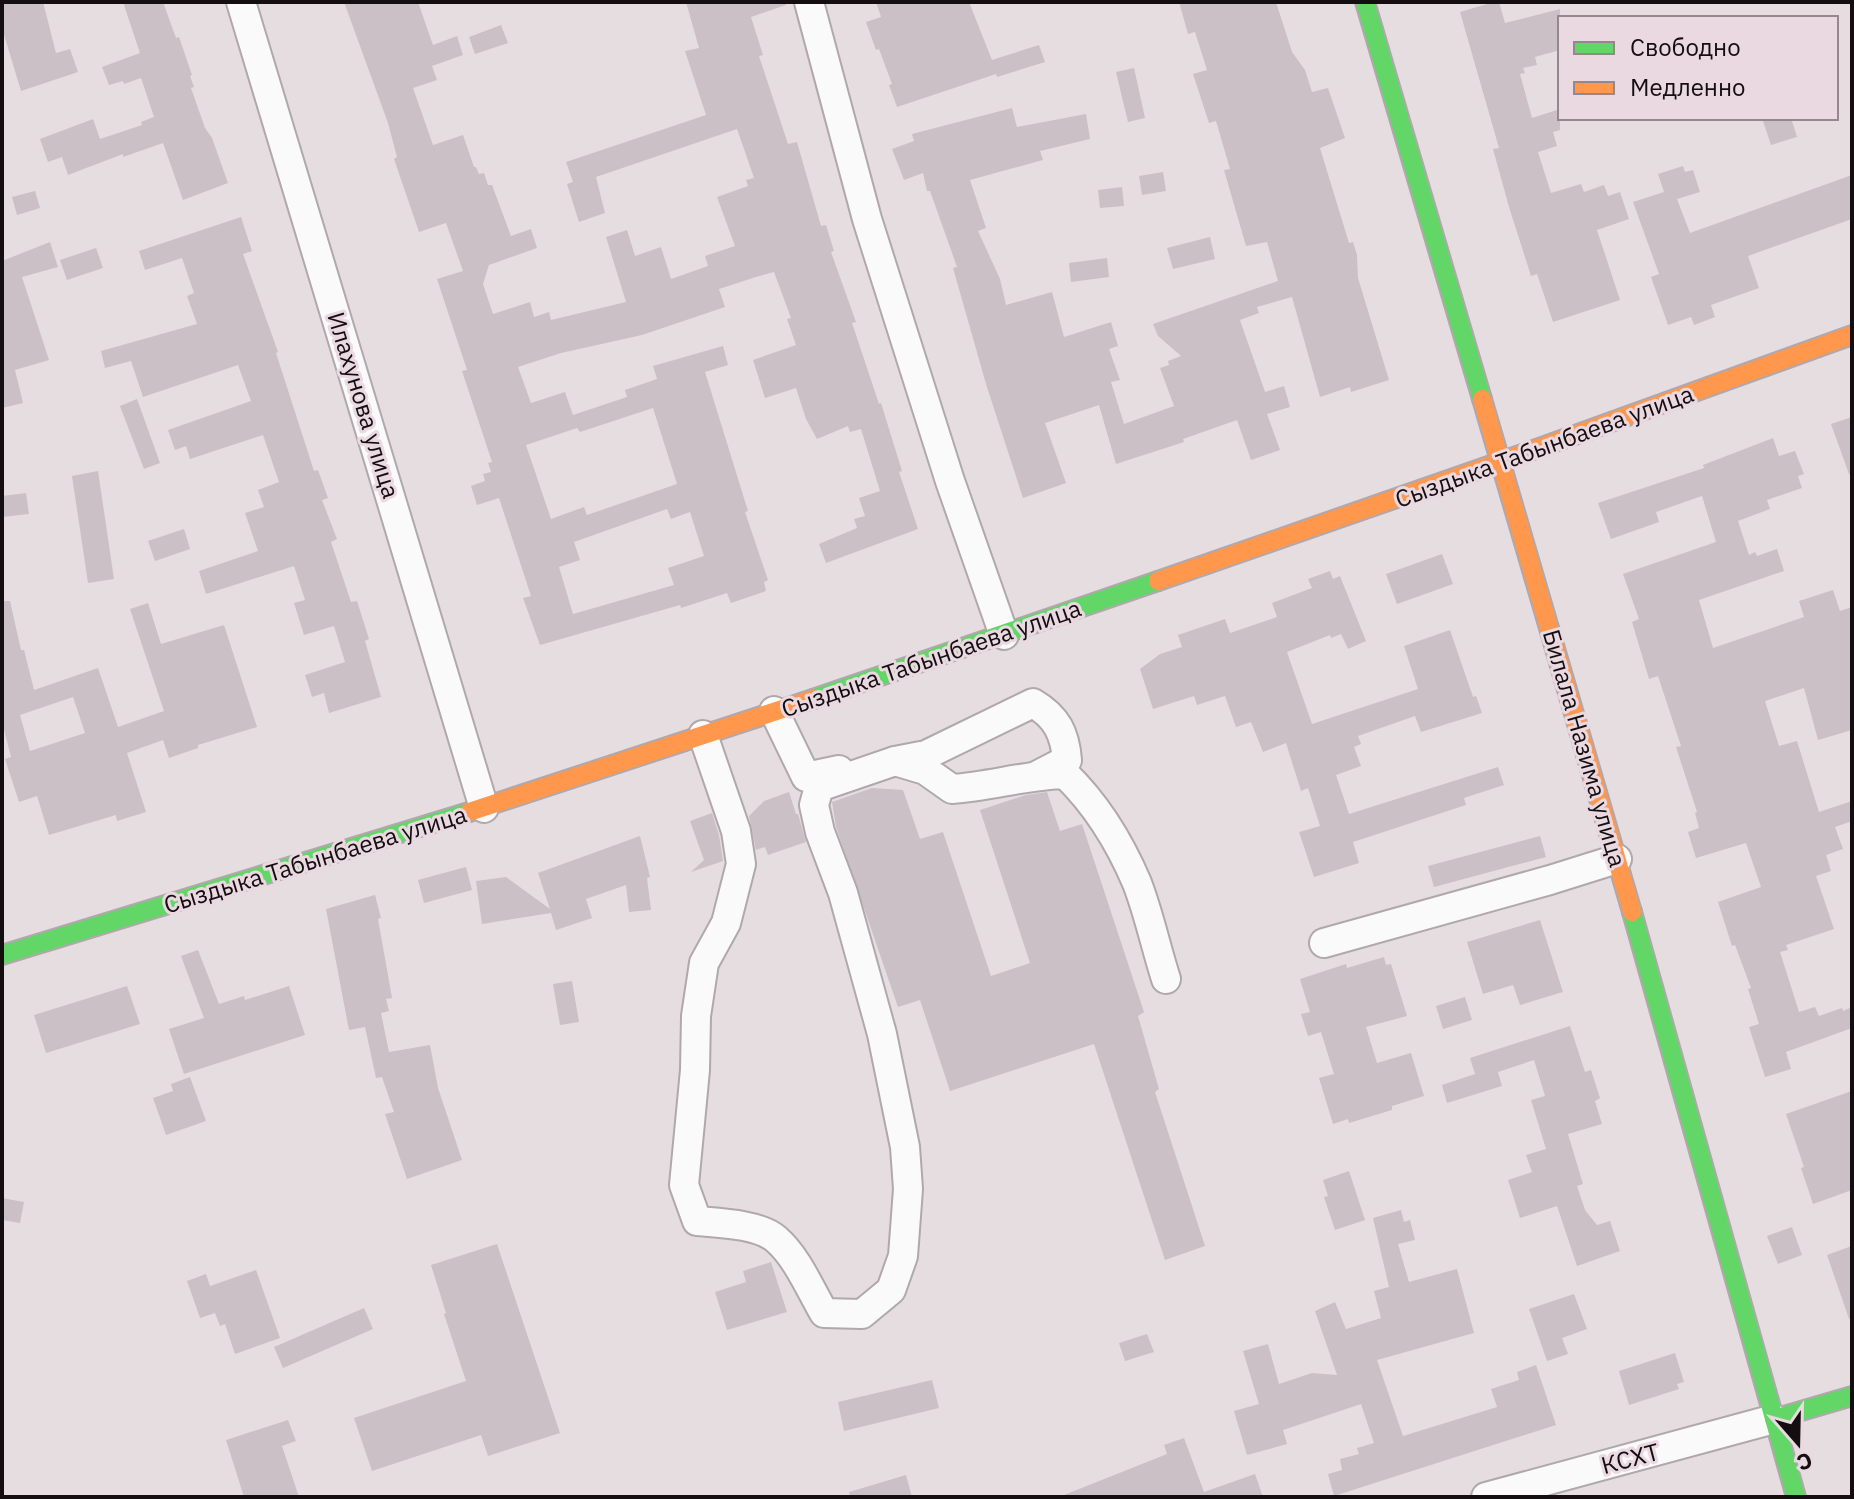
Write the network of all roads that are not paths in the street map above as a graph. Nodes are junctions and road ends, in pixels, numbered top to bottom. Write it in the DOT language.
graph roads {
  1 [pos="241,2"];
  2 [pos="809,2"];
  3 [pos="1365,2"];
  4 [pos="1852,335"];
  5 [pos="1503,461"];
  6 [pos="1004,635"];
  7 [pos="774,711"];
  8 [pos="703,735"];
  9 [pos="895,761"];
  10 [pos="1038,775"];
  11 [pos="484,808"];
  12 [pos="1617,859"];
  13 [pos="1324,943"];
  14 [pos="2,955"];
  15 [pos="1166,979"];
  16 [pos="1852,1396"];
  17 [pos="1774,1419"];
  18 [pos="1486,1497"];
  19 [pos="1796,1497"];
  1 -- 11 [label="street, Илахунова улица"];
  2 -- 6 [label="street"];
  3 -- 5 [label="street, Билала Назима улица"];
  4 -- 5 [label="street, Сыздыка Табынбаева улица"];
  5 -- 6 [label="street, Сыздыка Табынбаева улица"];
  5 -- 12 [label="street, Билала Назима улица"];
  6 -- 7 [label="street, Сыздыка Табынбаева улица"];
  7 -- 8 [label="street, Сыздыка Табынбаева улица"];
  7 -- 9 [label="street"];
  8 -- 9 [label="street"];
  8 -- 11 [label="street, Сыздыка Табынбаева улица"];
  9 -- 10 [label="street"];
  9 -- 10 [label="street"];
  10 -- 15 [label="street"];
  11 -- 14 [label="street, Сыздыка Табынбаева улица"];
  12 -- 13 [label="street"];
  12 -- 17 [label="street, Билала Назима улица"];
  16 -- 17 [label="street"];
  17 -- 18 [label="street, КСХТ"];
  17 -- 19 [label="street, Билала Назима улица"];
}
